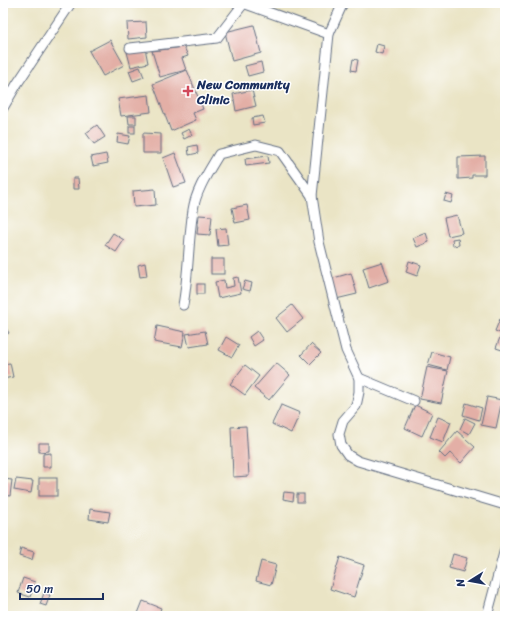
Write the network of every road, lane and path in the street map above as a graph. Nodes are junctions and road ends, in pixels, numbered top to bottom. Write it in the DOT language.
graph roads {
  1 [pos="71,3"];
  2 [pos="244,3"];
  3 [pos="344,3"];
  4 [pos="329,34"];
  5 [pos="130,48"];
  6 [pos="3,108"];
  7 [pos="312,196"];
  8 [pos="183,305"];
  9 [pos="359,378"];
  10 [pos="414,401"];
  11 [pos="505,505"];
  12 [pos="505,549"];
  13 [pos="487,616"];
  1 -- 6 [label="street"];
  2 -- 4 [label="street"];
  2 -- 5 [label="street"];
  3 -- 4 [label="street"];
  4 -- 7 [label="street"];
  7 -- 8 [label="street"];
  7 -- 9 [label="street"];
  9 -- 10 [label="street"];
  9 -- 11 [label="street"];
  12 -- 13 [label="street"];
}
